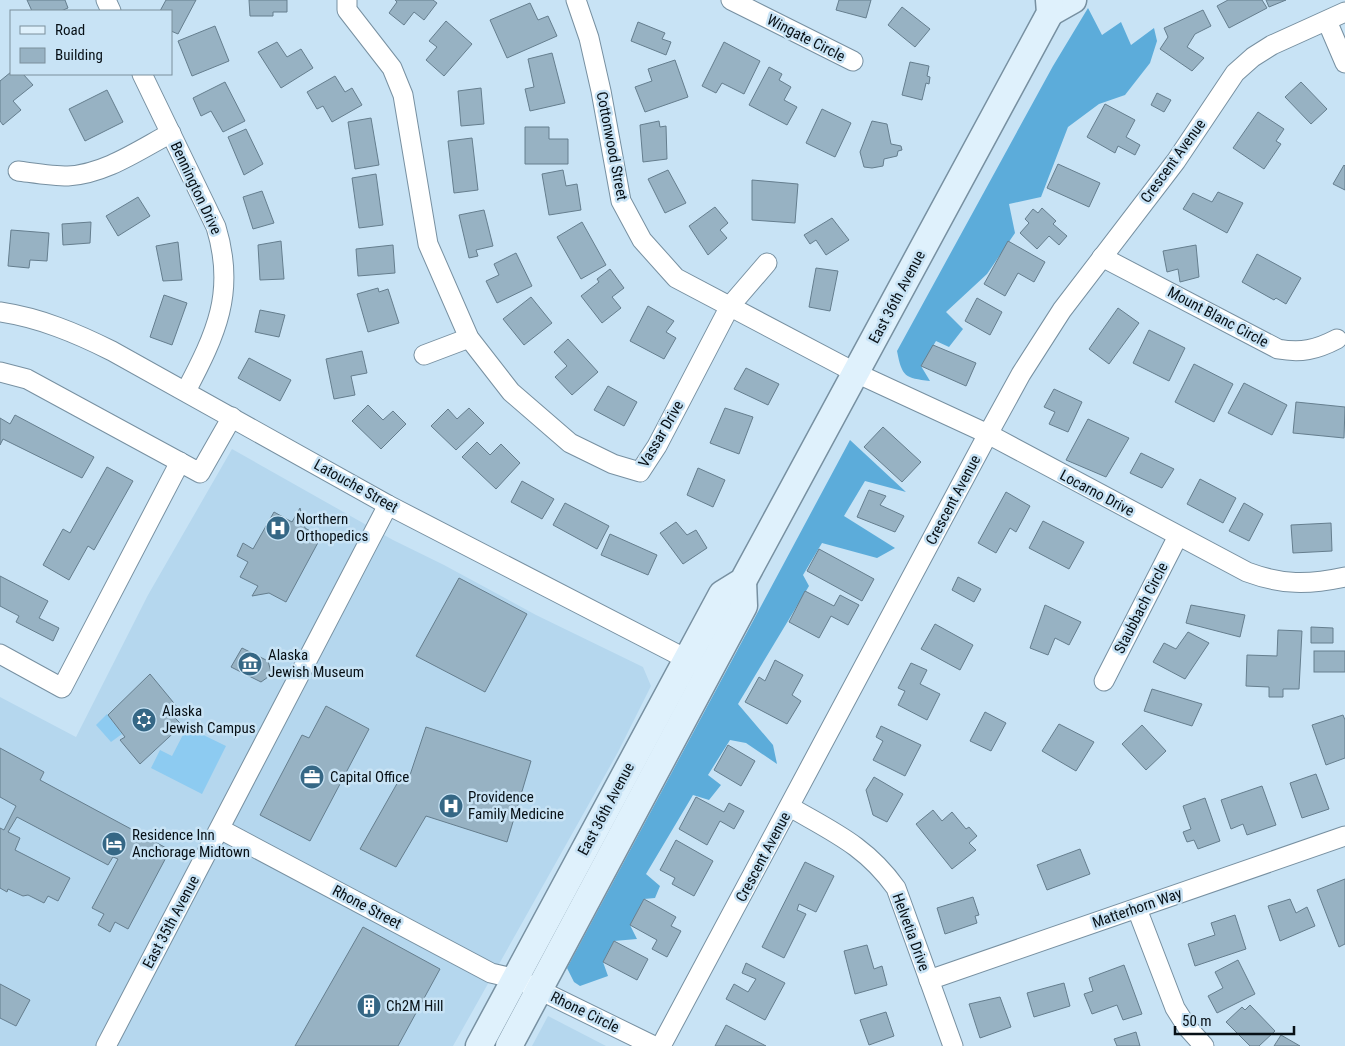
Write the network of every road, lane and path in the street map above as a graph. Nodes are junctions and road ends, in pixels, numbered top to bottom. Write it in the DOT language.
graph roads {
  1 [pos="347,0"];
  2 [pos="576,0"];
  3 [pos="731,0"];
  4 [pos="1073,0"];
  5 [pos="1050,6"];
  6 [pos="1345,12"];
  7 [pos="1327,21"];
  8 [pos="853,62"];
  9 [pos="1345,63"];
  10 [pos="142,75"];
  11 [pos="170,133"];
  12 [pos="18,171"];
  13 [pos="1102,257"];
  14 [pos="767,263"];
  15 [pos="730,306"];
  16 [pos="0,312"];
  17 [pos="469,338"];
  18 [pos="1337,339"];
  19 [pos="424,355"];
  20 [pos="0,372"];
  21 [pos="856,373"];
  22 [pos="186,390"];
  23 [pos="232,417"];
  24 [pos="988,434"];
  25 [pos="180,462"];
  26 [pos="388,504"];
  27 [pos="1178,536"];
  28 [pos="1345,577"];
  29 [pos="743,582"];
  30 [pos="0,654"];
  31 [pos="686,659"];
  32 [pos="708,671"];
  33 [pos="1104,681"];
  34 [pos="790,807"];
  35 [pos="220,829"];
  36 [pos="1345,836"];
  37 [pos="1137,909"];
  38 [pos="929,980"];
  39 [pos="527,984"];
  40 [pos="106,1046"];
  41 [pos="479,1046"];
  42 [pos="508,1046"];
  43 [pos="654,1046"];
  44 [pos="661,1046"];
  45 [pos="953,1046"];
  46 [pos="1204,1046"];
  1 -- 17 [label="street, Vassar Drive"];
  2 -- 15 [label="street, Cottonwood Street"];
  3 -- 8 [label="street, Wingate Circle"];
  4 -- 5 [label="main road, East 36th Avenue"];
  5 -- 21 [label="main road, East 36th Avenue"];
  6 -- 7 [label="street, Crescent Avenue"];
  7 -- 9 [label="street"];
  7 -- 13 [label="street, Crescent Avenue"];
  10 -- 11 [label="street, Bennington Drive"];
  11 -- 12 [label="street"];
  11 -- 22 [label="street, Bennington Drive"];
  13 -- 18 [label="street, Mount Blanc Circle"];
  13 -- 24 [label="street, Crescent Avenue"];
  14 -- 15 [label="street"];
  15 -- 17 [label="street, Vassar Drive"];
  15 -- 21 [label="street, Cottonwood Street"];
  16 -- 22 [label="street, Latouche Street"];
  17 -- 19 [label="street"];
  20 -- 25 [label="street"];
  21 -- 24 [label="street, Locarno Drive"];
  21 -- 29 [label="main road, East 36th Avenue"];
  22 -- 23 [label="street, Latouche Street"];
  23 -- 25 [label="street"];
  23 -- 26 [label="street, Latouche Street"];
  24 -- 27 [label="street, Locarno Drive"];
  24 -- 34 [label="street, Crescent Avenue"];
  25 -- 30 [label="street"];
  26 -- 31 [label="street, Latouche Street"];
  26 -- 35 [label="street, East 35th Avenue"];
  27 -- 28 [label="street, Locarno Drive"];
  27 -- 33 [label="street, Staubbach Circle"];
  29 -- 31 [label="main road, East 36th Avenue"];
  29 -- 32 [label="main road, East 36th Avenue"];
  31 -- 32 [label="street, Latouche Street"];
  31 -- 39 [label="main road, East 36th Avenue"];
  32 -- 39 [label="main road, East 36th Avenue"];
  34 -- 38 [label="street, Helvetia Drive"];
  34 -- 44 [label="street, Crescent Avenue"];
  35 -- 39 [label="street, Rhone Street"];
  35 -- 40 [label="street, East 35th Avenue"];
  36 -- 37 [label="street, Matterhorn Way"];
  37 -- 38 [label="street, Matterhorn Way"];
  37 -- 46 [label="street"];
  38 -- 45 [label="street, Helvetia Drive"];
  39 -- 41 [label="main road, East 36th Avenue"];
  39 -- 42 [label="main road, East 36th Avenue"];
  39 -- 43 [label="street, Rhone Circle"];
}
